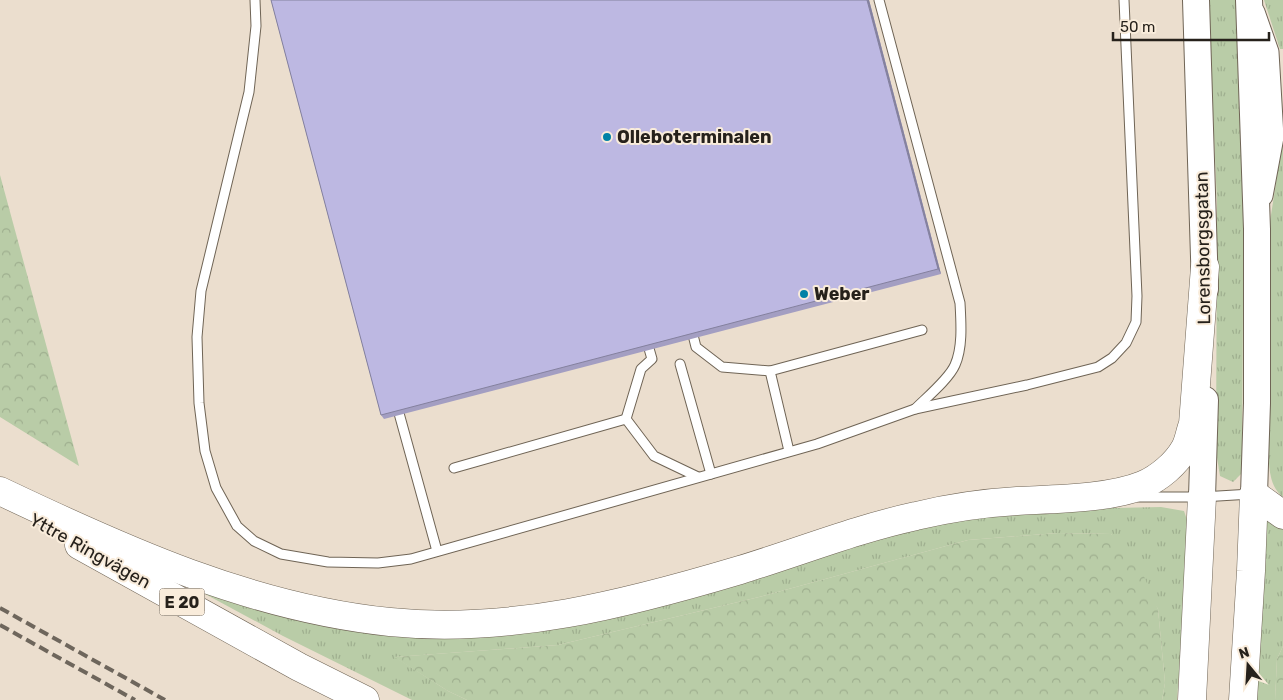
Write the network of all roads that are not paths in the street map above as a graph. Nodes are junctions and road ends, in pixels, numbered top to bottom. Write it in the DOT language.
graph roads {
  1 [pos="255,0"];
  2 [pos="879,0"];
  3 [pos="1124,0"];
  4 [pos="1196,0"];
  5 [pos="1250,0"];
  6 [pos="1205,267"];
  7 [pos="688,318"];
  8 [pos="644,330"];
  9 [pos="922,330"];
  10 [pos="680,364"];
  11 [pos="770,372"];
  12 [pos="396,399"];
  13 [pos="915,410"];
  14 [pos="626,419"];
  15 [pos="789,451"];
  16 [pos="454,468"];
  17 [pos="711,474"];
  18 [pos="698,477"];
  19 [pos="0,491"];
  20 [pos="1254,494"];
  21 [pos="1202,497"];
  22 [pos="1071,498"];
  23 [pos="0,501"];
  24 [pos="1283,515"];
  25 [pos="437,551"];
  26 [pos="365,700"];
  27 [pos="1192,700"];
  28 [pos="1243,700"];
  1 -- 25 [label="lane"];
  2 -- 13 [label="lane"];
  3 -- 13 [label="lane"];
  4 -- 6 [label="main road, Lorensborgsgatan"];
  5 -- 20 [label="main road"];
  6 -- 21 [label="main road, Lorensborgsgatan"];
  6 -- 22 [label="highway"];
  7 -- 11 [label="lane"];
  8 -- 14 [label="lane"];
  9 -- 11 [label="lane"];
  10 -- 17 [label="lane"];
  11 -- 15 [label="lane"];
  12 -- 25 [label="lane"];
  13 -- 15 [label="lane"];
  14 -- 16 [label="lane"];
  14 -- 18 [label="lane"];
  15 -- 17 [label="lane"];
  17 -- 18 [label="lane"];
  18 -- 25 [label="lane"];
  19 -- 22 [label="highway"];
  20 -- 21 [label="lane"];
  20 -- 24 [label="highway"];
  20 -- 28 [label="highway"];
  21 -- 22 [label="lane"];
  21 -- 27 [label="highway"];
  23 -- 26 [label="highway, Yttre Ringvägen / E 20"];
}
